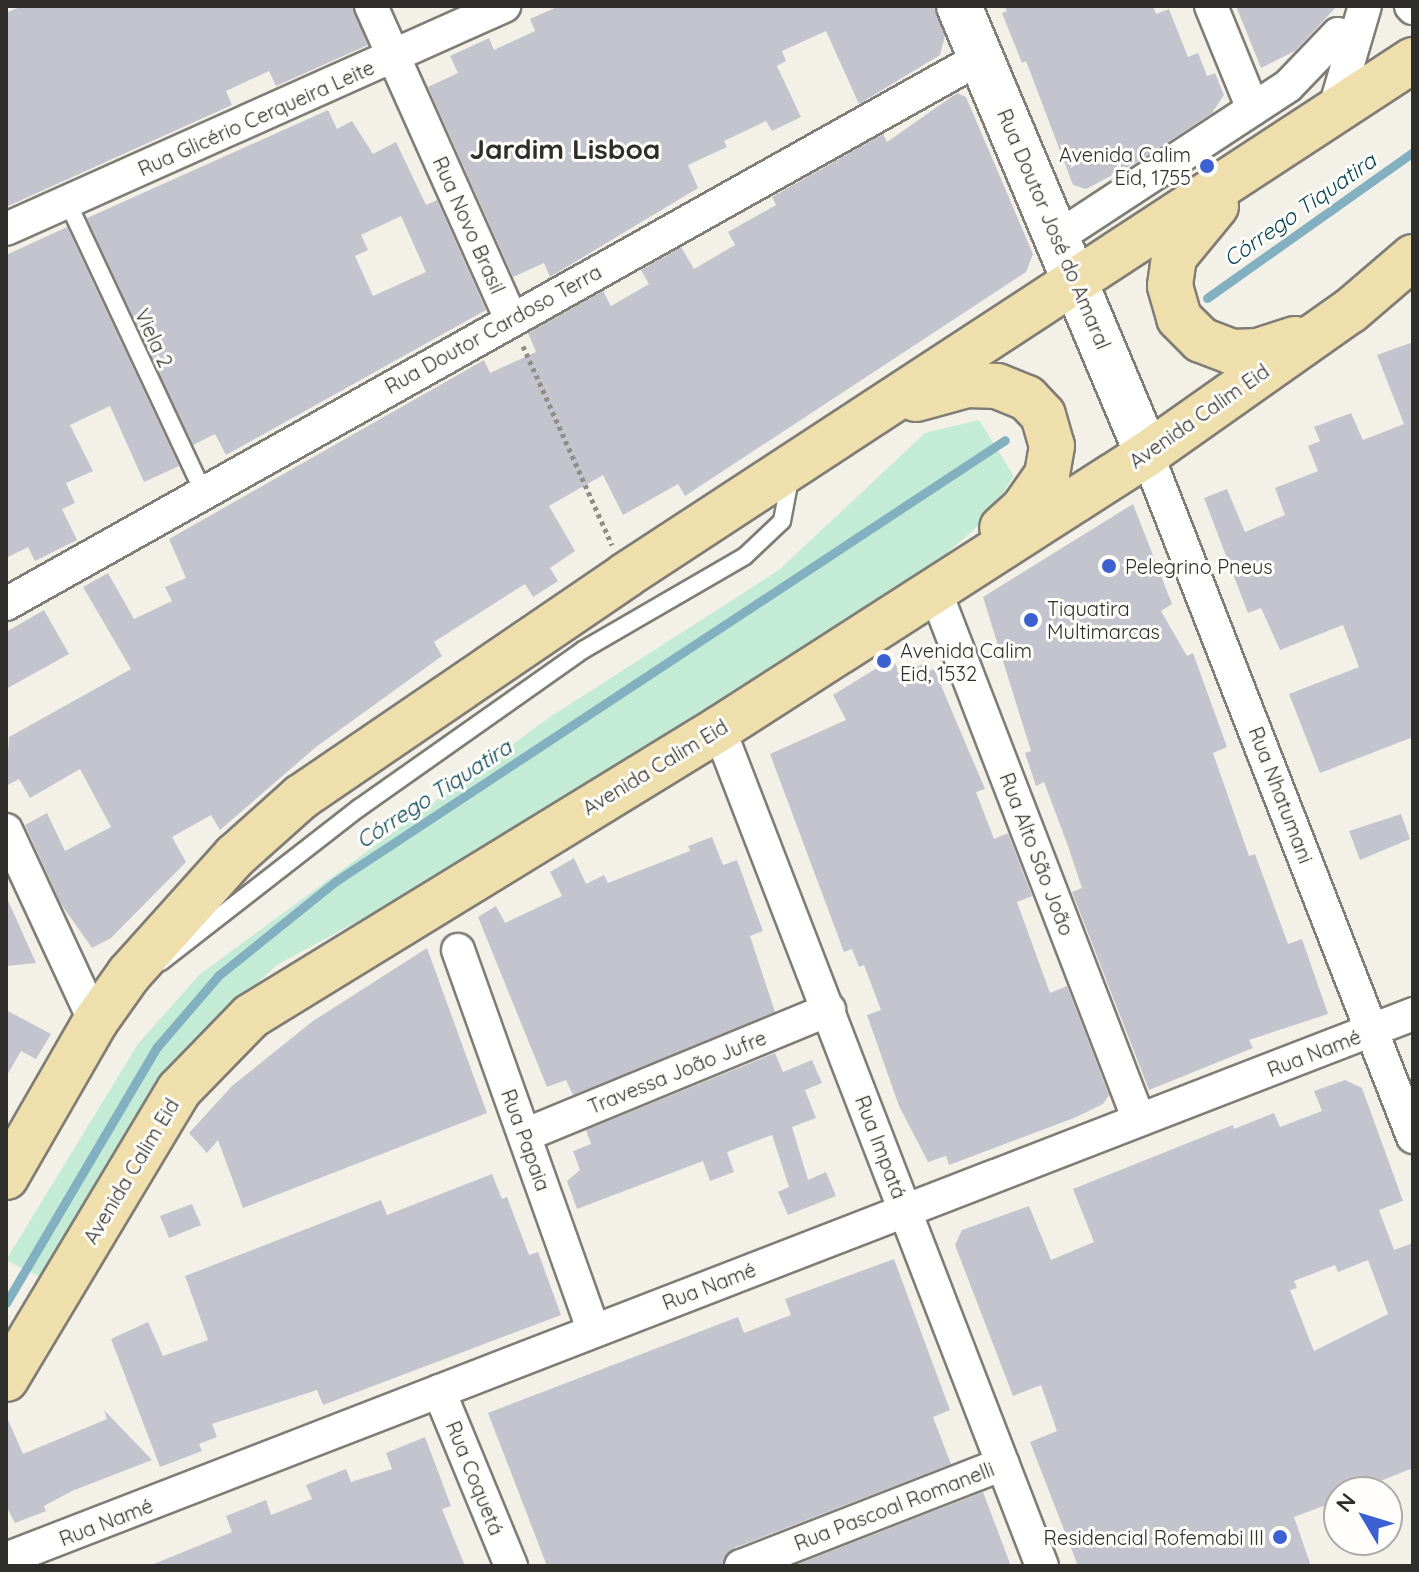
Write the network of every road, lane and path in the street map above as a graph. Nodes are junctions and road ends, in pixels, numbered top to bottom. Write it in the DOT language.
graph roads {
  1 [pos="371,6"];
  2 [pos="504,6"];
  3 [pos="959,6"];
  4 [pos="1211,6"];
  5 [pos="1365,6"];
  6 [pos="1338,34"];
  7 [pos="982,57"];
  8 [pos="394,58"];
  9 [pos="1413,60"];
  10 [pos="1253,109"];
  11 [pos="1334,111"];
  12 [pos="1272,151"];
  13 [pos="67,201"];
  14 [pos="6,229"];
  15 [pos="1058,237"];
  16 [pos="1413,257"];
  17 [pos="1075,280"];
  18 [pos="1350,311"];
  19 [pos="511,319"];
  20 [pos="874,415"];
  21 [pos="1147,454"];
  22 [pos="791,468"];
  23 [pos="204,493"];
  24 [pos="626,575"];
  25 [pos="934,588"];
  26 [pos="8,597"];
  27 [pos="719,729"];
  28 [pos="6,830"];
  29 [pos="458,950"];
  30 [pos="107,1004"];
  31 [pos="829,1010"];
  32 [pos="1413,1014"];
  33 [pos="1372,1030"];
  34 [pos="1139,1120"];
  35 [pos="525,1135"];
  36 [pos="1413,1137"];
  37 [pos="6,1177"];
  38 [pos="905,1211"];
  39 [pos="593,1330"];
  40 [pos="6,1379"];
  41 [pos="439,1391"];
  42 [pos="1003,1464"];
  43 [pos="62,1554"];
  44 [pos="6,1559"];
  45 [pos="511,1566"];
  46 [pos="741,1566"];
  47 [pos="1042,1566"];
  1 -- 8 [label="street, Rua Novo Brasil"];
  2 -- 8 [label="street, Rua Glicério Cerqueira Leite"];
  3 -- 7 [label="street, Rua Doutor José do Amaral"];
  4 -- 10 [label="street"];
  5 -- 11 [label="street"];
  6 -- 10 [label="street"];
  7 -- 15 [label="street, Rua Doutor José do Amaral"];
  7 -- 19 [label="street, Rua Doutor Cardoso Terra"];
  8 -- 13 [label="street, Rua Glicério Cerqueira Leite"];
  8 -- 19 [label="street, Rua Novo Brasil"];
  9 -- 11 [label="main road"];
  10 -- 15 [label="street"];
  11 -- 12 [label="main road"];
  12 -- 17 [label="main road"];
  12 -- 18 [label="main road"];
  13 -- 14 [label="street, Rua Glicério Cerqueira Leite"];
  13 -- 23 [label="lane, Viela 2"];
  15 -- 17 [label="street, Rua Doutor José do Amaral"];
  16 -- 18 [label="main road, Avenida Calim Eid"];
  17 -- 20 [label="main road"];
  17 -- 21 [label="street, Rua Doutor José do Amaral"];
  18 -- 21 [label="main road, Avenida Calim Eid"];
  19 -- 23 [label="street, Rua Doutor Cardoso Terra"];
  19 -- 24 [label="path, Rua Novo Brasil"];
  20 -- 22 [label="main road"];
  20 -- 25 [label="main road"];
  21 -- 25 [label="main road, Avenida Calim Eid"];
  21 -- 33 [label="street, Rua Nhatumani"];
  22 -- 24 [label="main road"];
  22 -- 30 [label="lane"];
  23 -- 26 [label="street, Rua Doutor Cardoso Terra"];
  24 -- 30 [label="main road"];
  25 -- 27 [label="main road, Avenida Calim Eid"];
  25 -- 34 [label="street, Rua Alto São João"];
  27 -- 31 [label="street, Rua Impatá"];
  27 -- 40 [label="main road, Avenida Calim Eid"];
  28 -- 30 [label="street"];
  29 -- 35 [label="street, Rua Papaia"];
  30 -- 37 [label="main road"];
  31 -- 35 [label="street, Travessa João Jufre"];
  31 -- 38 [label="street, Rua Impatá"];
  32 -- 33 [label="street, Rua Namé"];
  33 -- 34 [label="street, Rua Namé"];
  33 -- 36 [label="street, Rua Nhatumani"];
  34 -- 38 [label="street, Rua Namé"];
  35 -- 39 [label="street, Rua Papaia"];
  38 -- 39 [label="street, Rua Namé"];
  38 -- 42 [label="street, Rua Impatá"];
  39 -- 41 [label="street, Rua Namé"];
  41 -- 43 [label="street, Rua Namé"];
  41 -- 45 [label="street, Rua Coquetá"];
  42 -- 46 [label="street, Rua Pascoal Romanelli"];
  42 -- 47 [label="street, Rua Impatá"];
  43 -- 44 [label="street, Rua Namé"];
}
